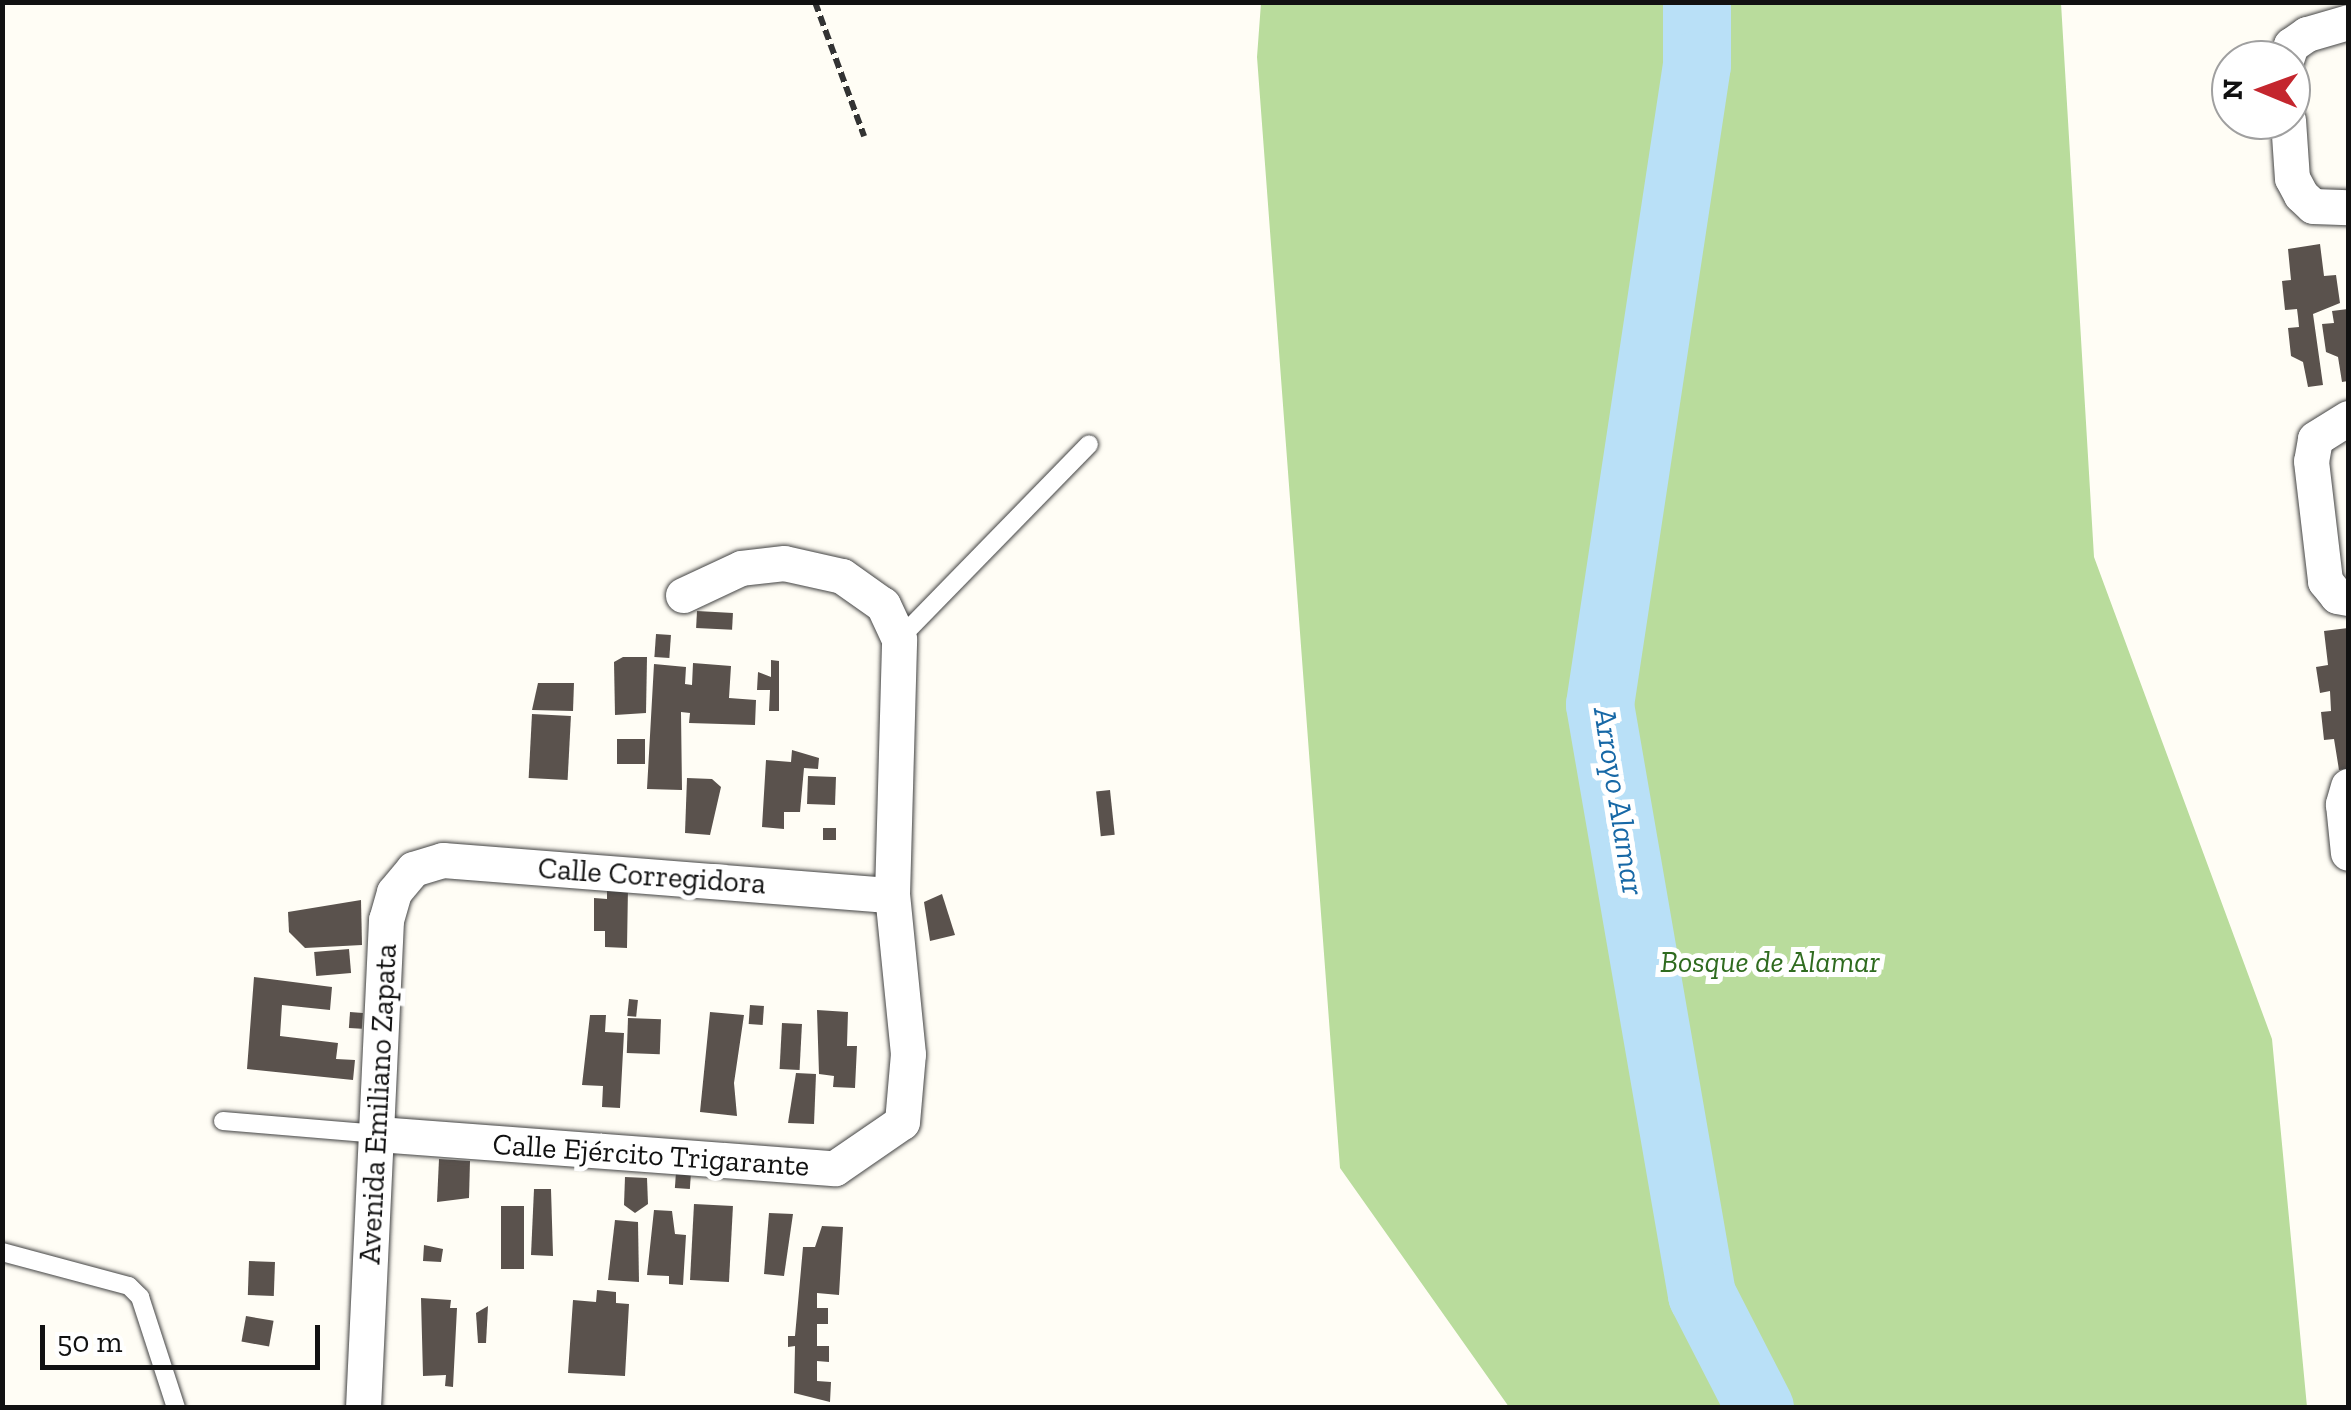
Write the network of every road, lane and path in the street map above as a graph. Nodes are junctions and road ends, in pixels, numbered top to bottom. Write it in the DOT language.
graph roads {
  1 [pos="816,2"];
  2 [pos="2348,22"];
  3 [pos="2298,40"];
  4 [pos="864,136"];
  5 [pos="2289,140"];
  6 [pos="2348,207"];
  7 [pos="2348,418"];
  8 [pos="1089,444"];
  9 [pos="682,595"];
  10 [pos="2348,598"];
  11 [pos="899,638"];
  12 [pos="2348,786"];
  13 [pos="2348,854"];
  14 [pos="413,869"];
  15 [pos="892,895"];
  16 [pos="223,1121"];
  17 [pos="378,1134"];
  18 [pos="2,1252"];
  19 [pos="176,1408"];
  20 [pos="363,1408"];
  1 -- 4 [label="path"];
  2 -- 3 [label="street"];
  5 -- 6 [label="street"];
  7 -- 10 [label="street"];
  8 -- 11 [label="lane"];
  9 -- 11 [label="street"];
  11 -- 15 [label="street"];
  12 -- 13 [label="street"];
  14 -- 15 [label="street, Calle Corregidora"];
  14 -- 17 [label="street, Avenida Emiliano Zapata"];
  15 -- 17 [label="street, Calle Ejército Trigarante"];
  16 -- 17 [label="lane"];
  17 -- 20 [label="street, Avenida Emiliano Zapata"];
  18 -- 19 [label="lane"];
}
